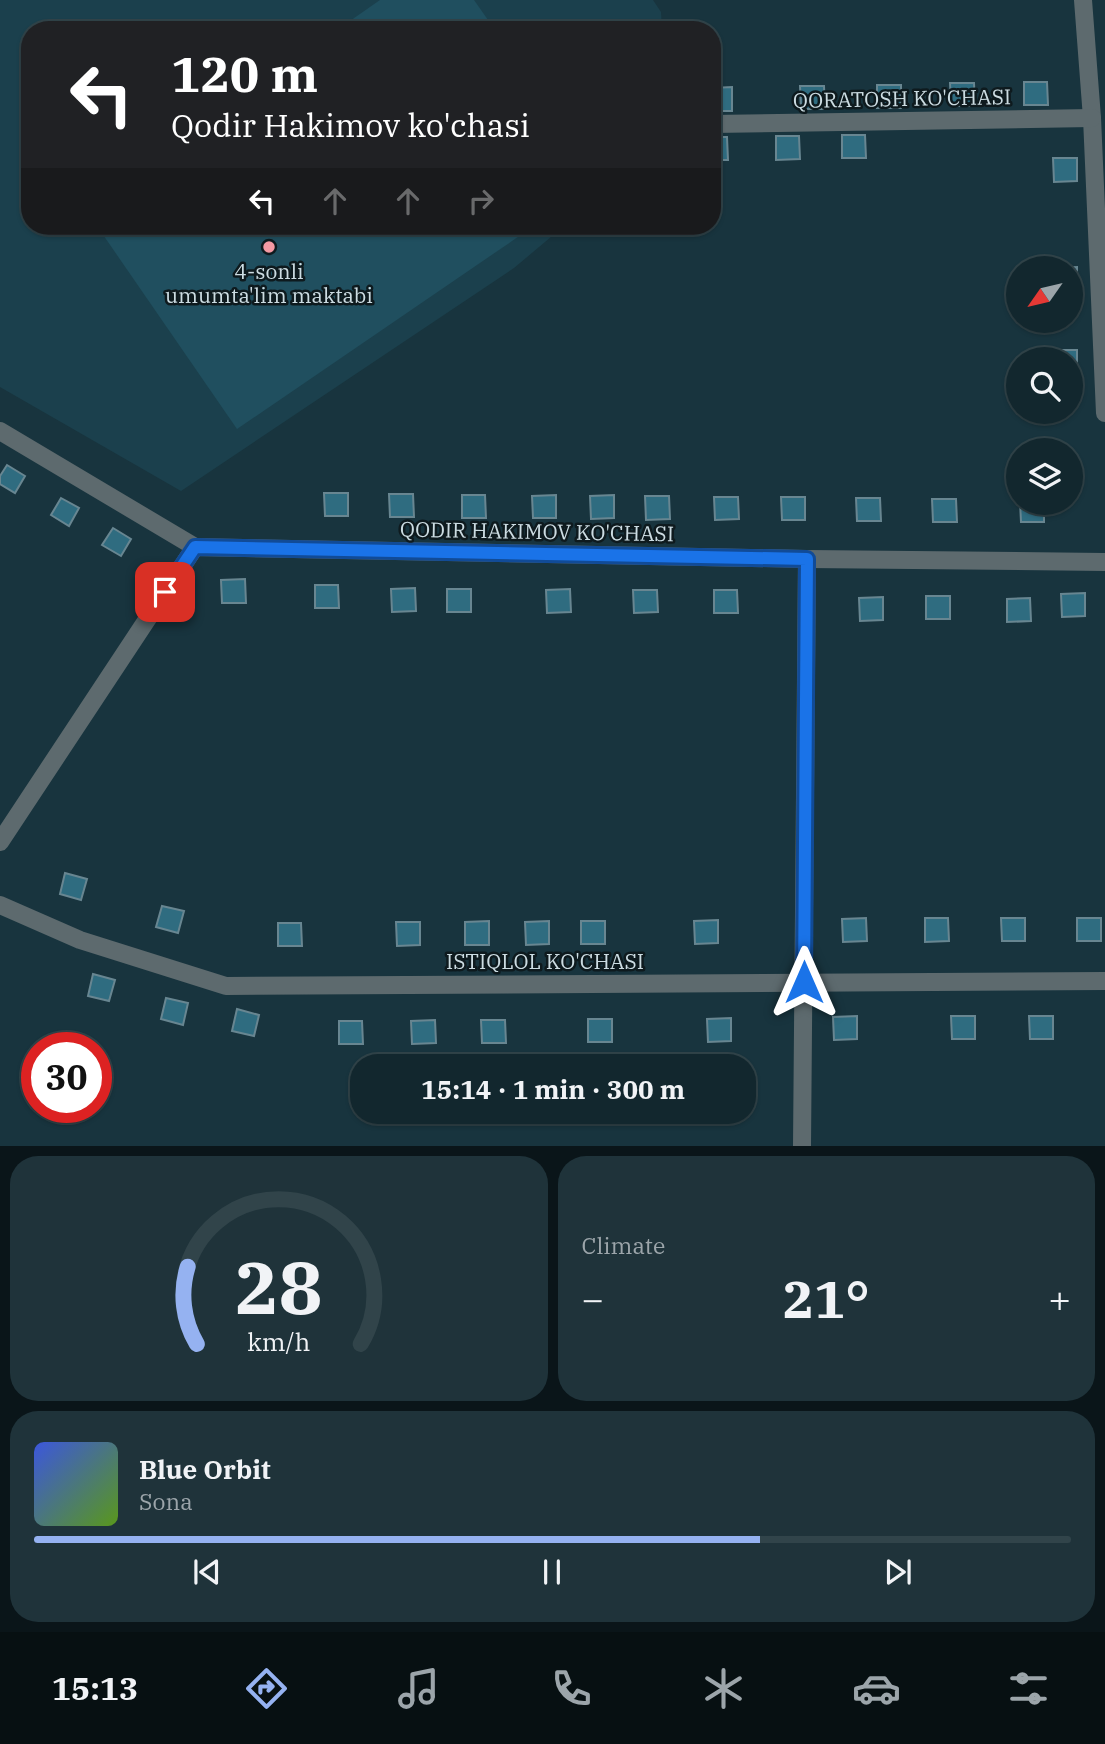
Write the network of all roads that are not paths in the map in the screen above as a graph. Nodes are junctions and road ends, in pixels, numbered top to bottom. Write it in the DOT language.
graph roads {
  1 [pos="1083,0"];
  2 [pos="1092,118"];
  3 [pos="721,124"];
  4 [pos="1105,414"];
  5 [pos="0,431"];
  6 [pos="195,547"];
  7 [pos="807,559"];
  8 [pos="1105,562"];
  9 [pos="0,842"];
  10 [pos="0,905"];
  11 [pos="1105,981"];
  12 [pos="804,982"];
  13 [pos="802,1146"];
  1 -- 2 [label="street"];
  2 -- 3 [label="street, QORATOSH KO'CHASI"];
  2 -- 4 [label="street"];
  5 -- 6 [label="street, QODIR HAKIMOV KO'CHASI"];
  6 -- 7 [label="street, QODIR HAKIMOV KO'CHASI"];
  6 -- 9 [label="street"];
  7 -- 8 [label="street, QODIR HAKIMOV KO'CHASI"];
  7 -- 12 [label="street"];
  10 -- 12 [label="street, ISTIQLOL KO'CHASI"];
  11 -- 12 [label="street, ISTIQLOL KO'CHASI"];
  12 -- 13 [label="street"];
}
